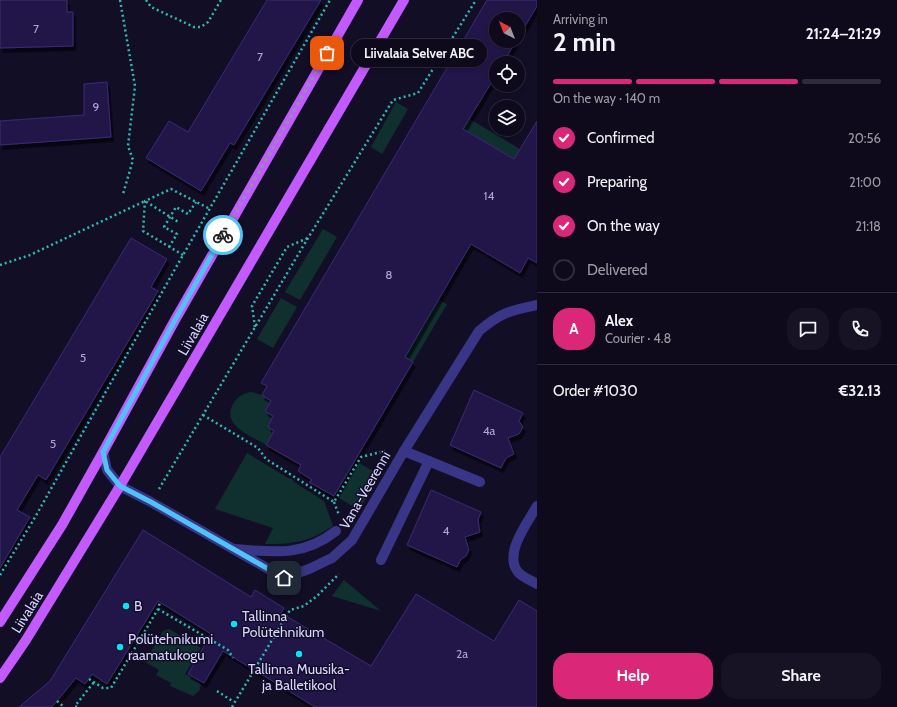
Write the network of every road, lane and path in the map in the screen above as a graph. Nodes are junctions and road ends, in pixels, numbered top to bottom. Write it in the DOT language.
graph roads {
  1 [pos="120,0"];
  2 [pos="146,0"];
  3 [pos="221,0"];
  4 [pos="330,0"];
  5 [pos="358,0"];
  6 [pos="404,0"];
  7 [pos="476,0"];
  8 [pos="123,194"];
  9 [pos="145,201"];
  10 [pos="196,202"];
  11 [pos="210,209"];
  12 [pos="170,217"];
  13 [pos="180,223"];
  14 [pos="308,238"];
  15 [pos="169,247"];
  16 [pos="183,255"];
  17 [pos="0,265"];
  18 [pos="537,305"];
  19 [pos="255,328"];
  20 [pos="203,414"];
  21 [pos="406,448"];
  22 [pos="103,452"];
  23 [pos="429,461"];
  24 [pos="480,482"];
  25 [pos="120,486"];
  26 [pos="156,494"];
  27 [pos="537,506"];
  28 [pos="336,531"];
  29 [pos="234,549"];
  30 [pos="381,560"];
  31 [pos="0,575"];
  32 [pos="537,584"];
  33 [pos="317,596"];
  34 [pos="160,602"];
  35 [pos="155,610"];
  36 [pos="0,622"];
  37 [pos="233,658"];
  38 [pos="114,672"];
  39 [pos="118,676"];
  40 [pos="0,678"];
  41 [pos="89,678"];
  42 [pos="94,682"];
  43 [pos="217,690"];
  44 [pos="57,701"];
  45 [pos="234,702"];
  46 [pos="64,707"];
  47 [pos="75,707"];
  48 [pos="232,707"];
  1 -- 8 [label="path"];
  2 -- 3 [label="path"];
  4 -- 11 [label="path"];
  5 -- 22 [label="main road, Liivalaia"];
  6 -- 25 [label="main road, Liivalaia"];
  7 -- 14 [label="path"];
  9 -- 10 [label="path"];
  9 -- 12 [label="path"];
  9 -- 15 [label="path"];
  9 -- 17 [label="path"];
  10 -- 11 [label="path"];
  10 -- 12 [label="path"];
  11 -- 16 [label="path"];
  12 -- 13 [label="path"];
  12 -- 15 [label="path"];
  14 -- 19 [label="path"];
  14 -- 19 [label="path"];
  15 -- 16 [label="path"];
  16 -- 31 [label="path"];
  18 -- 21 [label="street, Vana-Veerenni"];
  19 -- 20 [label="path"];
  20 -- 21 [label="path"];
  20 -- 26 [label="path"];
  21 -- 23 [label="street"];
  21 -- 29 [label="street, Vana-Veerenni"];
  22 -- 25 [label="street, Vana-Veerenni"];
  22 -- 36 [label="main road, Liivalaia"];
  23 -- 24 [label="street"];
  23 -- 30 [label="street"];
  25 -- 29 [label="street, Vana-Veerenni"];
  25 -- 40 [label="main road, Liivalaia"];
  27 -- 32 [label="street"];
  28 -- 29 [label="street"];
  33 -- 45 [label="path"];
  34 -- 35 [label="path"];
  35 -- 37 [label="path"];
  35 -- 39 [label="path"];
  38 -- 39 [label="path"];
  39 -- 42 [label="path"];
  41 -- 42 [label="path"];
  42 -- 47 [label="path"];
  43 -- 45 [label="path"];
  44 -- 46 [label="path"];
  45 -- 48 [label="path"];
}
